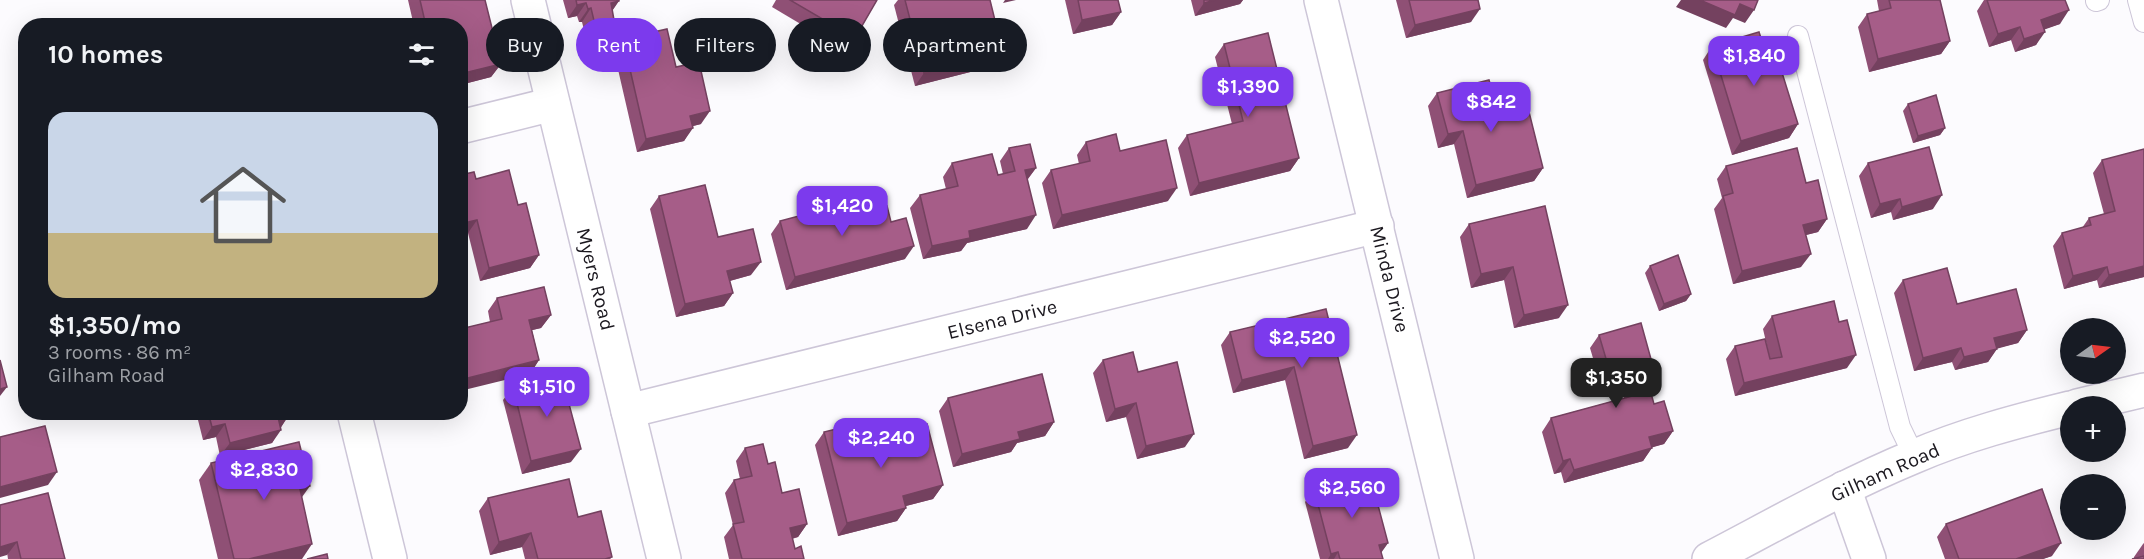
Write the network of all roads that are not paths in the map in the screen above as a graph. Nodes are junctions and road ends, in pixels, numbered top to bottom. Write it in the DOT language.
graph roads {
  1 [pos="528,0"];
  2 [pos="1321,0"];
  3 [pos="2138,0"];
  4 [pos="2144,22"];
  5 [pos="1798,36"];
  6 [pos="553,104"];
  7 [pos="468,125"];
  8 [pos="1377,226"];
  9 [pos="2144,390"];
  10 [pos="2119,396"];
  11 [pos="628,411"];
  12 [pos="2060,411"];
  13 [pos="356,420"];
  14 [pos="1914,456"];
  15 [pos="1844,488"];
  16 [pos="390,559"];
  17 [pos="664,559"];
  18 [pos="1457,559"];
  19 [pos="1709,559"];
  20 [pos="1869,559"];
  1 -- 6 [label="street, Myers Road"];
  2 -- 8 [label="street, Minda Drive"];
  3 -- 4 [label="lane"];
  5 -- 14 [label="lane"];
  6 -- 7 [label="street"];
  6 -- 11 [label="street, Myers Road"];
  8 -- 11 [label="street, Elsena Drive"];
  8 -- 18 [label="street, Minda Drive"];
  9 -- 10 [label="street"];
  11 -- 17 [label="street, Myers Road"];
  12 -- 14 [label="street, Gilham Road"];
  13 -- 16 [label="street"];
  14 -- 15 [label="street, Gilham Road"];
  15 -- 19 [label="street, Gilham Road"];
  15 -- 20 [label="street"];
}
